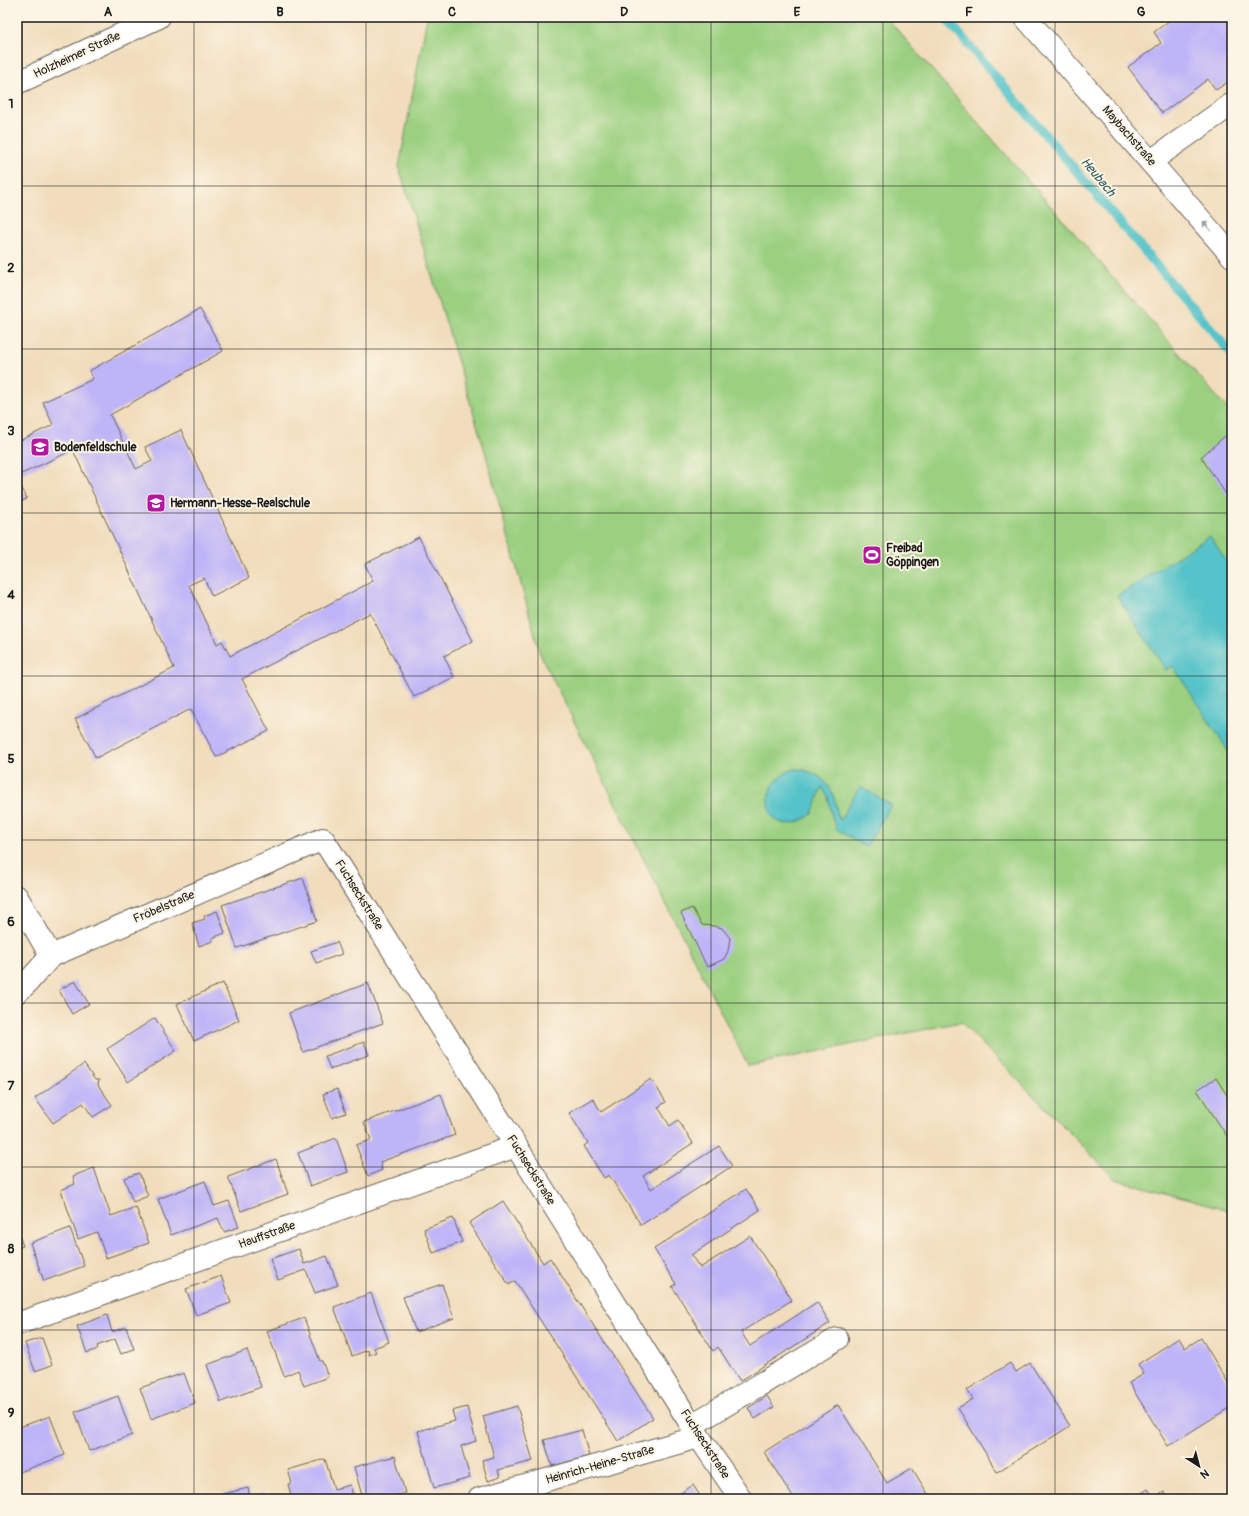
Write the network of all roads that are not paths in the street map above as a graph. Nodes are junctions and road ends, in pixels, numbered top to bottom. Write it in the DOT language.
graph roads {
  1 [pos="159,17"];
  2 [pos="1025,17"];
  3 [pos="17,83"];
  4 [pos="1232,104"];
  5 [pos="1151,161"];
  6 [pos="1232,256"];
  7 [pos="324,839"];
  8 [pos="17,897"];
  9 [pos="51,956"];
  10 [pos="17,992"];
  11 [pos="516,1146"];
  12 [pos="17,1324"];
  13 [pos="837,1339"];
  14 [pos="695,1431"];
  15 [pos="479,1499"];
  16 [pos="741,1499"];
  1 -- 3 [label="street, Holzheimer Straße"];
  2 -- 5 [label="street, Maybachstraße"];
  4 -- 5 [label="street"];
  6 -- 5 [label="street, Maybachstraße, one-way"];
  7 -- 9 [label="street, Fröbelstraße"];
  7 -- 11 [label="street, Fuchseckstraße"];
  8 -- 9 [label="street"];
  9 -- 10 [label="street, Fröbelstraße"];
  11 -- 12 [label="street, Hauffstraße"];
  11 -- 14 [label="street, Fuchseckstraße"];
  13 -- 14 [label="street, Heinrich-Heine-Straße"];
  14 -- 15 [label="street, Heinrich-Heine-Straße"];
  14 -- 16 [label="street, Fuchseckstraße"];
}
